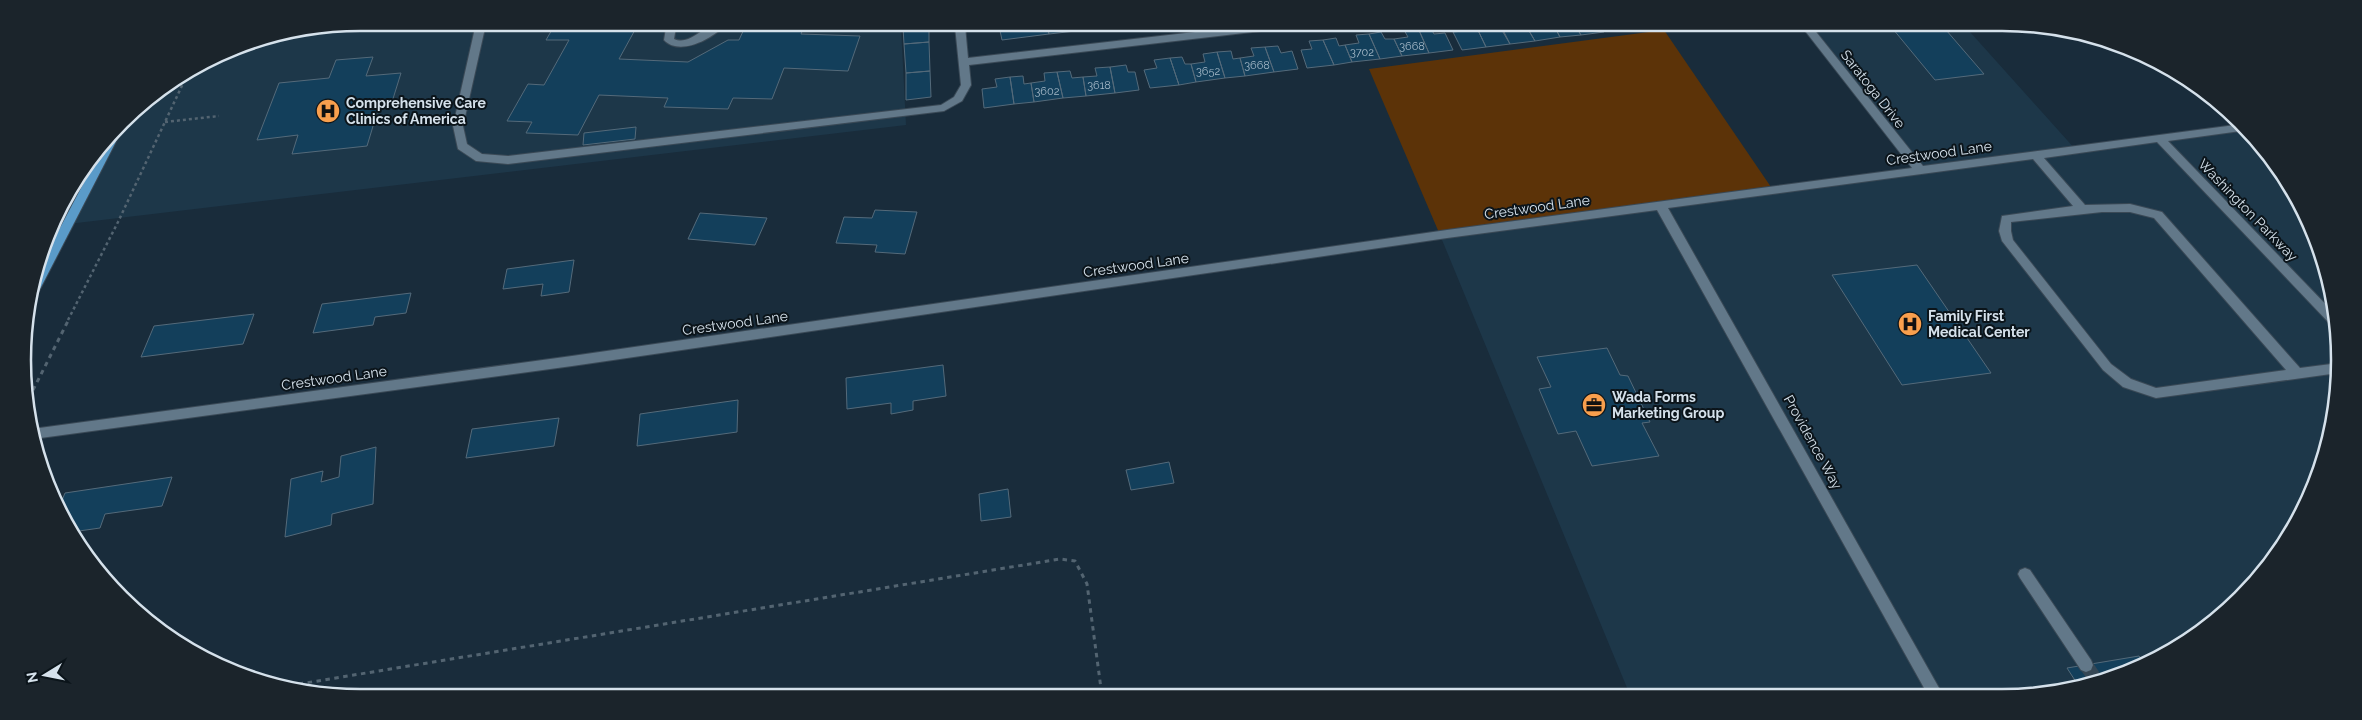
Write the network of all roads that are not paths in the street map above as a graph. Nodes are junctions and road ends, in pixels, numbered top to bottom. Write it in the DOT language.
graph roads {
  1 [pos="479,31"];
  2 [pos="669,31"];
  3 [pos="710,31"];
  4 [pos="960,31"];
  5 [pos="1234,31"];
  6 [pos="1810,31"];
  7 [pos="963,62"];
  8 [pos="2234,128"];
  9 [pos="2160,139"];
  10 [pos="105,153"];
  11 [pos="2036,155"];
  12 [pos="1921,171"];
  13 [pos="1661,206"];
  14 [pos="2082,209"];
  15 [pos="44,269"];
  16 [pos="2327,314"];
  17 [pos="2331,369"];
  18 [pos="2297,373"];
  19 [pos="40,433"];
  20 [pos="2025,574"];
  21 [pos="2086,665"];
  22 [pos="1933,689"];
  1 -- 7 [label="street"];
  2 -- 3 [label="street"];
  4 -- 7 [label="street"];
  5 -- 7 [label="street"];
  6 -- 12 [label="street, Saratoga Drive"];
  8 -- 9 [label="street, Crestwood Lane"];
  9 -- 11 [label="street, Crestwood Lane"];
  9 -- 16 [label="street, Washington Parkway"];
  10 -- 15 [label="main road"];
  11 -- 12 [label="street, Crestwood Lane"];
  11 -- 14 [label="street"];
  12 -- 13 [label="street, Crestwood Lane"];
  13 -- 19 [label="street, Crestwood Lane"];
  13 -- 22 [label="street, Providence Way"];
  14 -- 18 [label="street"];
  14 -- 18 [label="street"];
  17 -- 18 [label="street"];
  20 -- 21 [label="street"];
}
